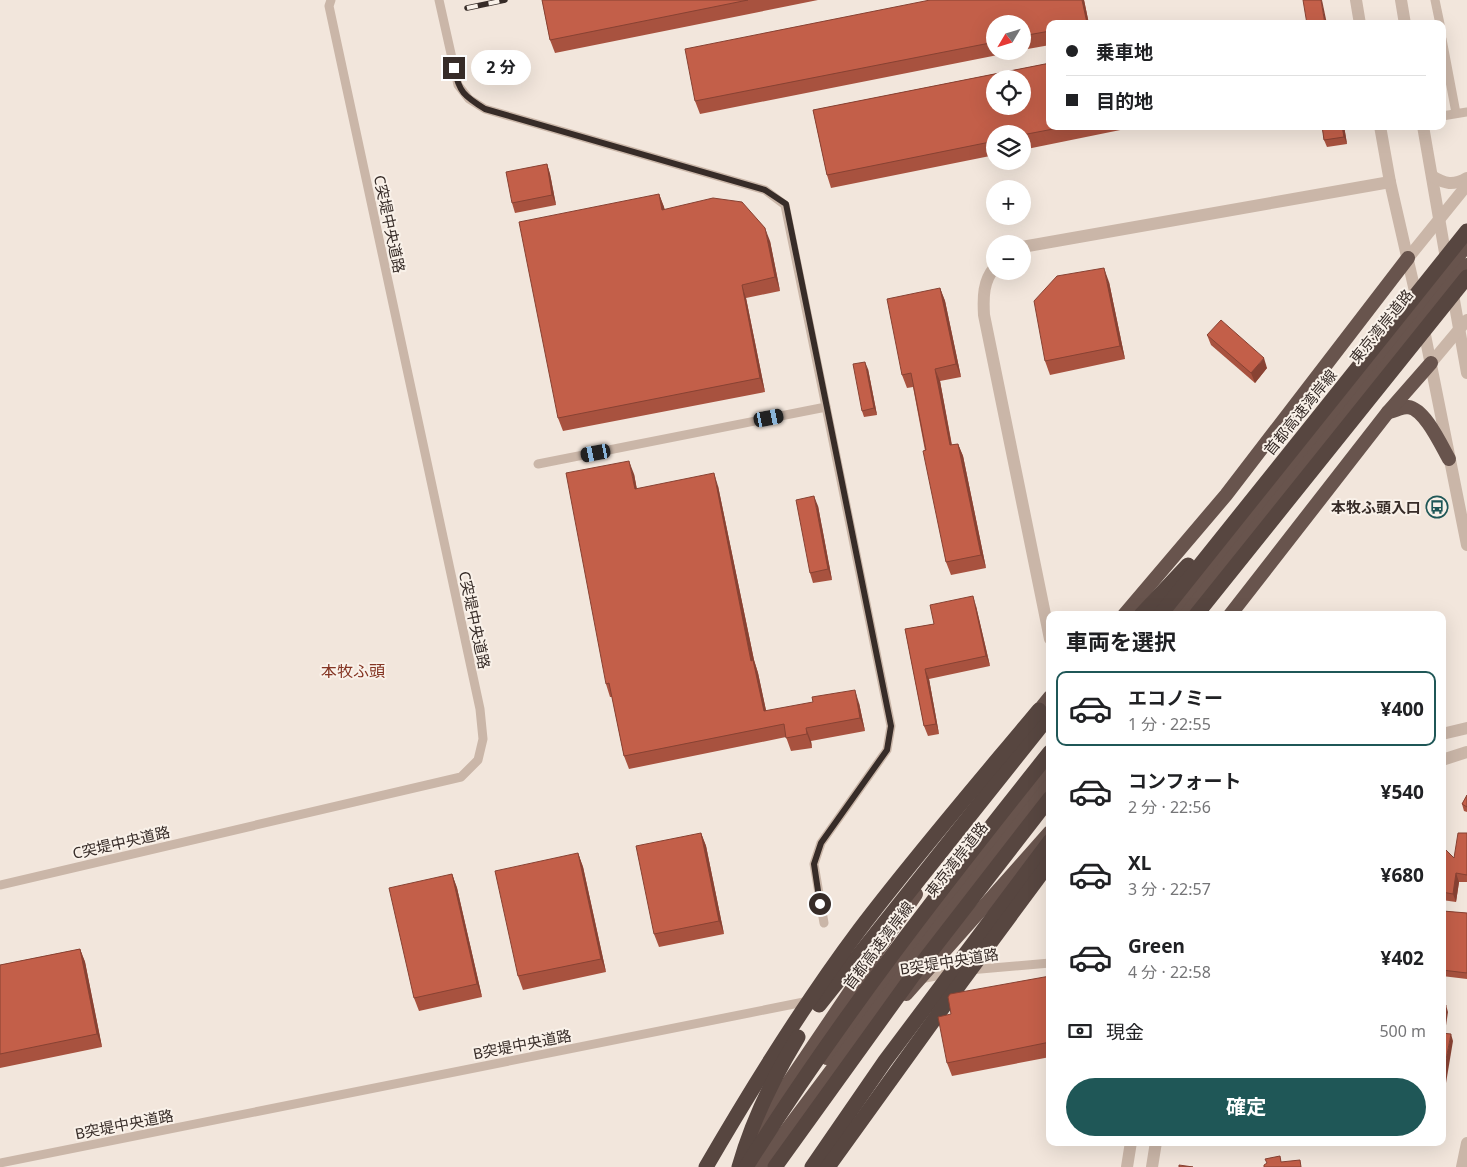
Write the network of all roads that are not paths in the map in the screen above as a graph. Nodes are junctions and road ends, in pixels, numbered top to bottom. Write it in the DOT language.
graph roads {
  1 [pos="331,0"];
  2 [pos="439,0"];
  3 [pos="1356,0"];
  4 [pos="1401,0"];
  5 [pos="1435,0"];
  6 [pos="1359,20"];
  7 [pos="1404,20"];
  8 [pos="1439,20"];
  9 [pos="1446,60"];
  10 [pos="1467,112"];
  11 [pos="1456,113"];
  12 [pos="1446,115"];
  13 [pos="1381,130"];
  14 [pos="1424,130"];
  15 [pos="1432,176"];
  16 [pos="1467,178"];
  17 [pos="1390,182"];
  18 [pos="1467,185"];
  19 [pos="1439,220"];
  20 [pos="1467,231"];
  21 [pos="1467,244"];
  22 [pos="1031,245"];
  23 [pos="1408,258"];
  24 [pos="1467,265"];
  25 [pos="1467,277"];
  26 [pos="987,280"];
  27 [pos="1463,325"];
  28 [pos="1431,363"];
  29 [pos="1467,374"];
  30 [pos="826,407"];
  31 [pos="1388,412"];
  32 [pos="1449,459"];
  33 [pos="538,464"];
  34 [pos="1268,480"];
  35 [pos="1265,528"];
  36 [pos="1467,545"];
  37 [pos="1127,611"];
  38 [pos="1145,611"];
  39 [pos="1163,611"];
  40 [pos="1173,611"];
  41 [pos="1189,611"];
  42 [pos="1199,611"];
  43 [pos="1210,611"];
  44 [pos="1233,611"];
  45 [pos="1046,619"];
  46 [pos="1044,712"];
  47 [pos="1467,728"];
  48 [pos="1446,733"];
  49 [pos="1467,752"];
  50 [pos="1046,757"];
  51 [pos="1446,759"];
  52 [pos="1046,770"];
  53 [pos="1046,790"];
  54 [pos="1046,803"];
  55 [pos="1046,837"];
  56 [pos="1046,846"];
  57 [pos="1046,867"];
  58 [pos="0,885"];
  59 [pos="824,923"];
  60 [pos="1046,963"];
  61 [pos="942,1010"];
  62 [pos="788,1127"];
  63 [pos="1467,1143"];
  64 [pos="1130,1146"];
  65 [pos="1155,1146"];
  66 [pos="0,1162"];
  67 [pos="706,1167"];
  68 [pos="732,1167"];
  69 [pos="739,1167"];
  70 [pos="746,1167"];
  71 [pos="759,1167"];
  72 [pos="775,1167"];
  73 [pos="812,1167"];
  74 [pos="828,1167"];
  75 [pos="840,1167"];
  76 [pos="1127,1167"];
  77 [pos="1152,1167"];
  78 [pos="1462,1167"];
  1 -- 58 [label="lane, C突堤中央道路"];
  2 -- 30 [label="lane"];
  3 -- 6 [label="street"];
  4 -- 7 [label="street"];
  5 -- 8 [label="lane"];
  9 -- 11 [label="lane"];
  10 -- 11 [label="lane"];
  11 -- 12 [label="lane"];
  13 -- 17 [label="street"];
  14 -- 15 [label="street"];
  15 -- 16 [label="street"];
  15 -- 19 [label="street"];
  17 -- 22 [label="street"];
  17 -- 23 [label="street"];
  18 -- 19 [label="street"];
  19 -- 23 [label="street"];
  19 -- 27 [label="street"];
  20 -- 34 [label="highway, 首都高速湾岸線"];
  21 -- 40 [label="highway, 東京湾岸道路"];
  23 -- 28 [label="street"];
  23 -- 37 [label="highway"];
  24 -- 41 [label="highway, 東京湾岸道路"];
  25 -- 35 [label="highway"];
  26 -- 45 [label="street"];
  27 -- 28 [label="street"];
  27 -- 29 [label="street"];
  28 -- 31 [label="highway"];
  28 -- 32 [label="street"];
  30 -- 33 [label="lane"];
  30 -- 59 [label="lane"];
  31 -- 32 [label="highway"];
  31 -- 44 [label="highway"];
  32 -- 36 [label="street"];
  34 -- 38 [label="highway"];
  34 -- 39 [label="highway, 首都高速湾岸線"];
  35 -- 42 [label="highway"];
  35 -- 43 [label="highway"];
  46 -- 67 [label="highway"];
  46 -- 68 [label="highway"];
  46 -- 69 [label="highway"];
  47 -- 48 [label="street"];
  49 -- 51 [label="street"];
  50 -- 70 [label="highway, 首都高速湾岸線"];
  52 -- 70 [label="highway, 東京湾岸道路"];
  53 -- 62 [label="highway, 東京湾岸道路"];
  54 -- 72 [label="highway"];
  55 -- 62 [label="highway"];
  56 -- 73 [label="highway"];
  57 -- 61 [label="highway"];
  60 -- 66 [label="lane, B突堤中央道路"];
  61 -- 74 [label="highway"];
  61 -- 75 [label="highway"];
  62 -- 71 [label="highway, 東京湾岸道路"];
  63 -- 78 [label="street"];
  64 -- 76 [label="street"];
  65 -- 77 [label="street"];
}
